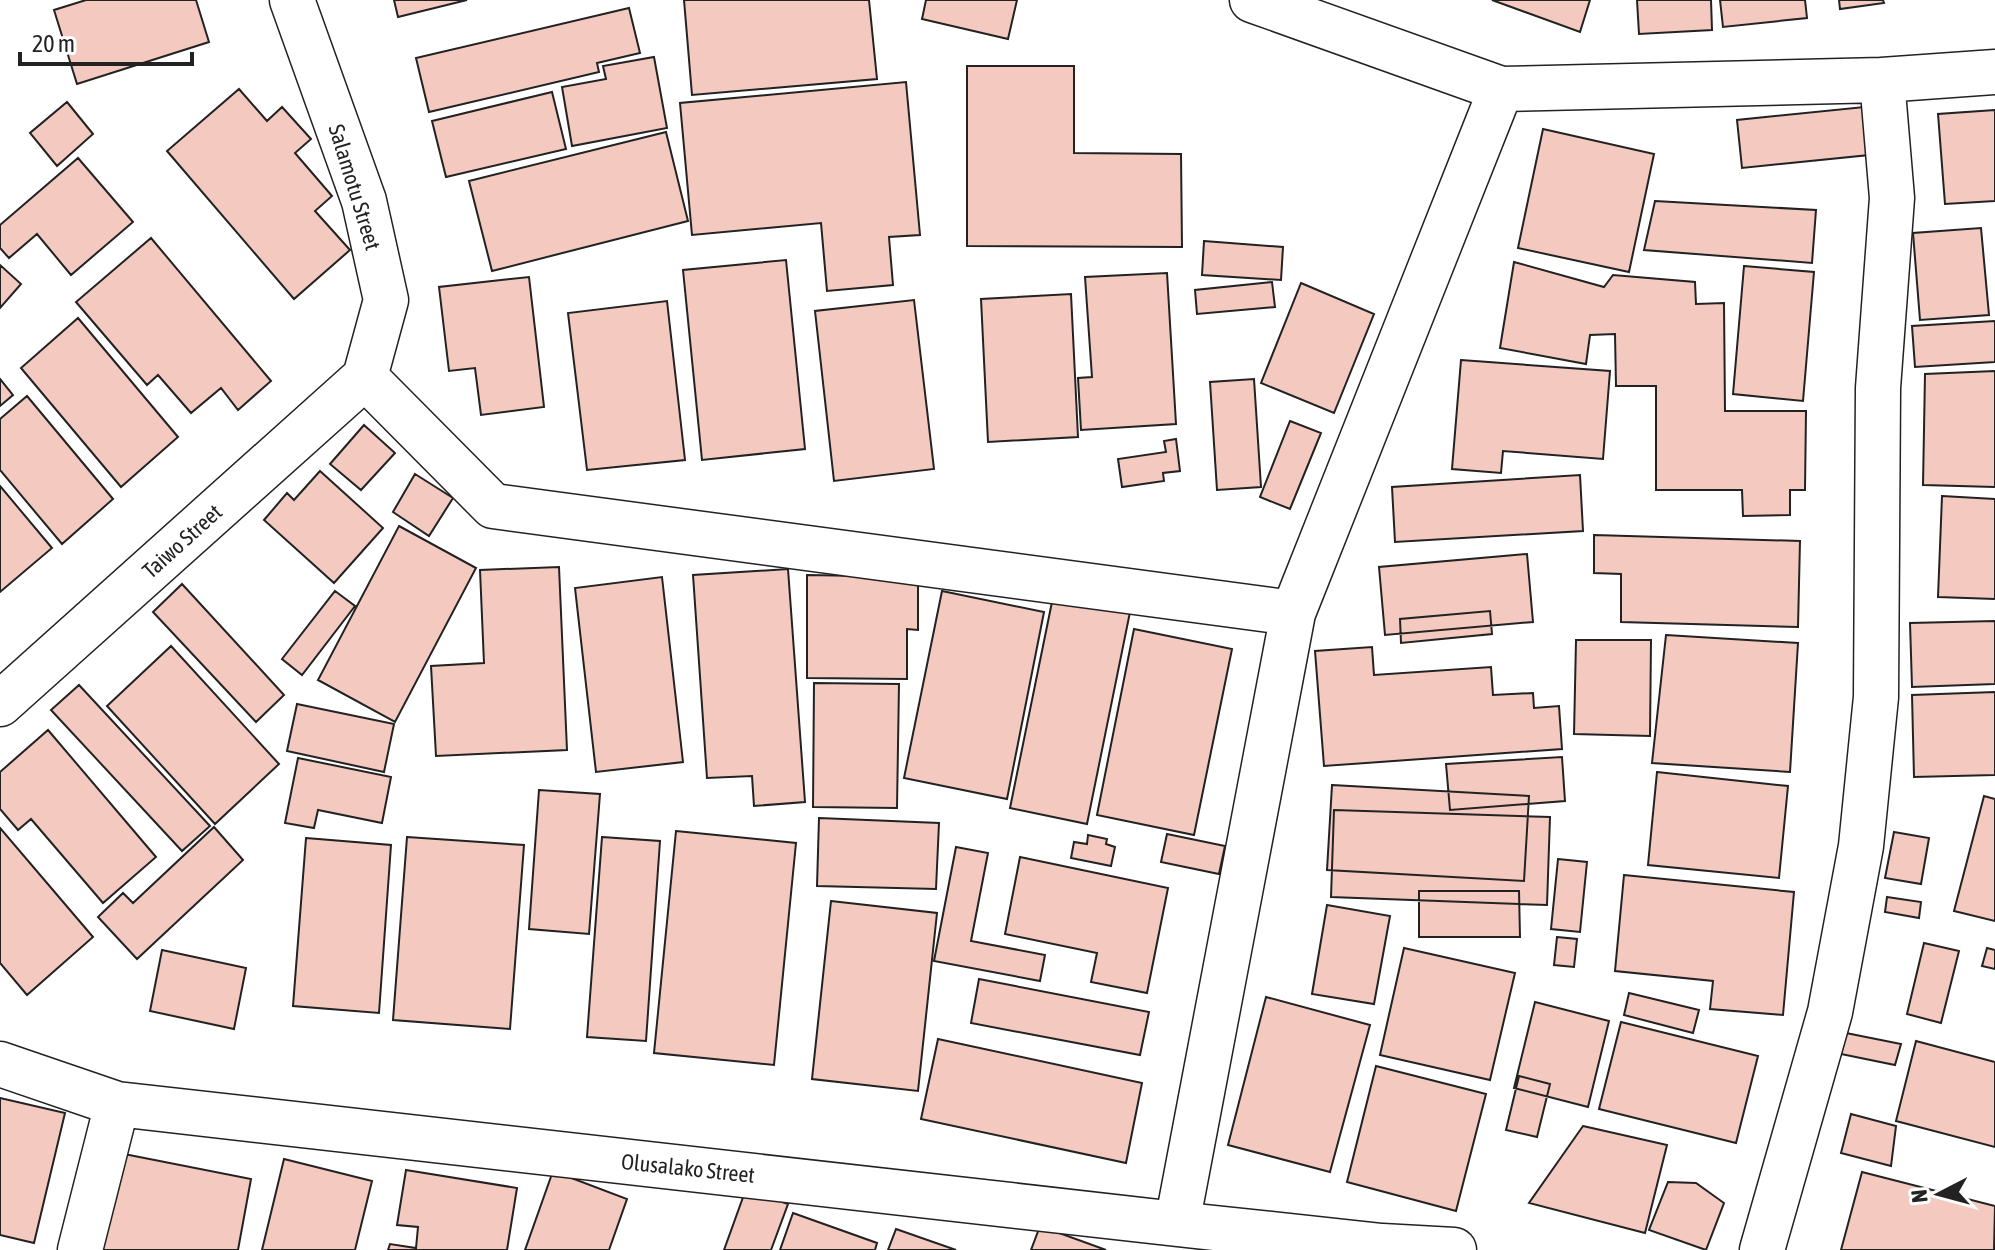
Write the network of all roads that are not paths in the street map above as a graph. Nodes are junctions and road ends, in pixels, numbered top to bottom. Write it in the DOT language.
graph roads {
  1 [pos="292,0"];
  2 [pos="1252,0"];
  3 [pos="1995,72"];
  4 [pos="1882,80"];
  5 [pos="1501,89"];
  6 [pos="365,377"];
  7 [pos="1293,613"];
  8 [pos="0,704"];
  9 [pos="0,1064"];
  10 [pos="117,1104"];
  11 [pos="1177,1224"];
  12 [pos="1381,1248"];
  13 [pos="80,1250"];
  14 [pos="1454,1250"];
  15 [pos="1762,1250"];
  1 -- 6 [label="street, Salamotu Street"];
  2 -- 5 [label="street"];
  3 -- 4 [label="street"];
  4 -- 5 [label="street"];
  4 -- 15 [label="street"];
  5 -- 7 [label="street"];
  6 -- 7 [label="street"];
  6 -- 8 [label="street, Taiwo Street"];
  7 -- 11 [label="street"];
  9 -- 10 [label="street, Olusalako Street"];
  10 -- 11 [label="street, Olusalako Street"];
  10 -- 13 [label="street"];
  11 -- 12 [label="street, Olusalako Street"];
  12 -- 14 [label="street, Olusalako Street"];
}
